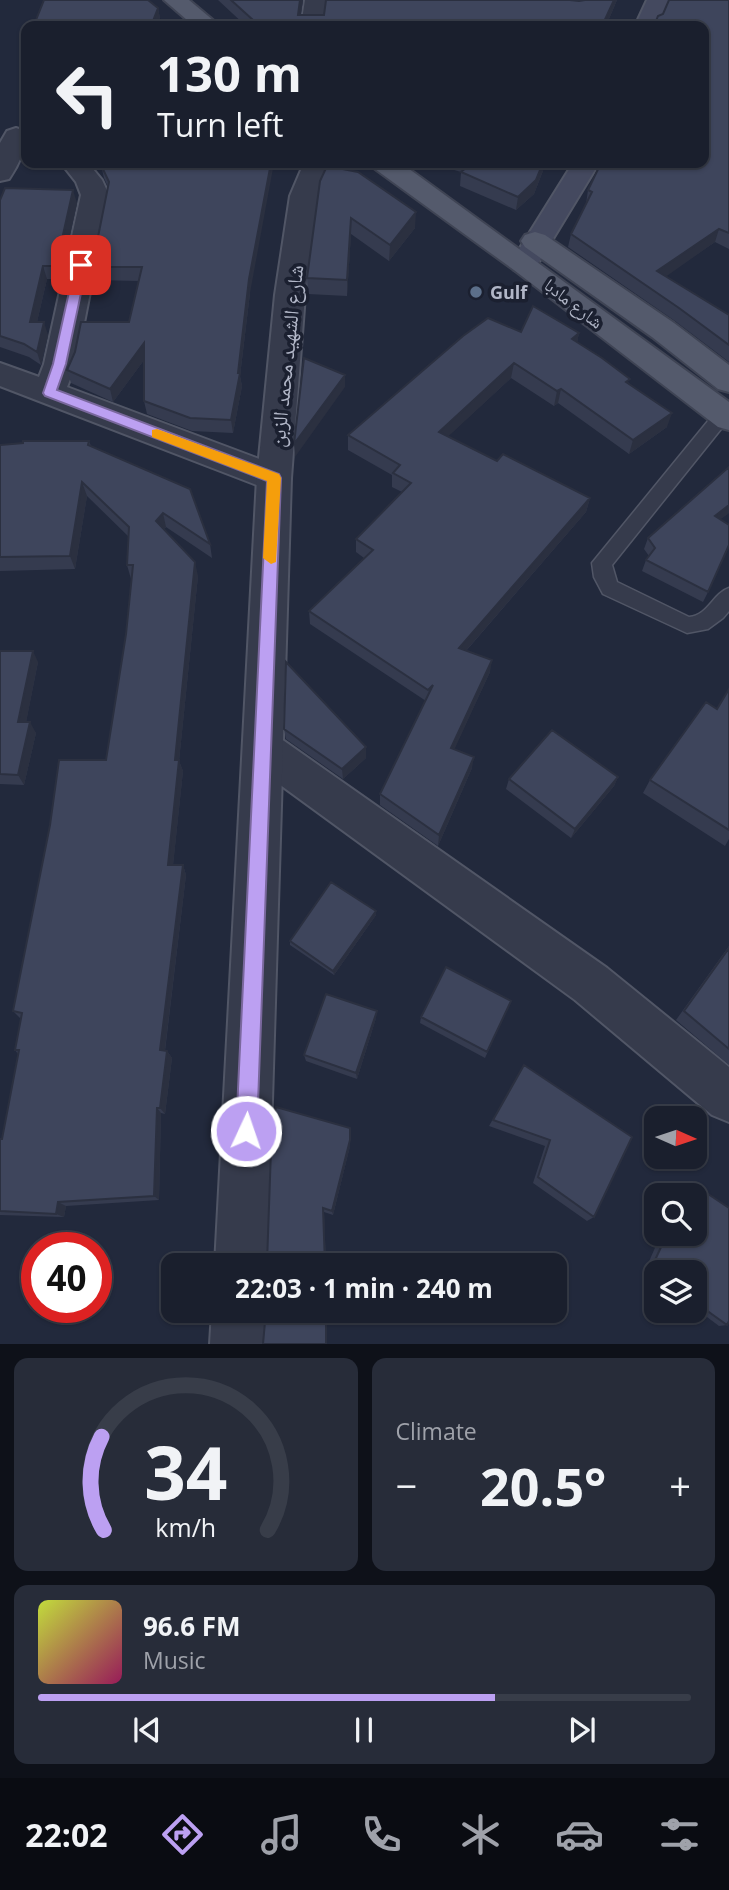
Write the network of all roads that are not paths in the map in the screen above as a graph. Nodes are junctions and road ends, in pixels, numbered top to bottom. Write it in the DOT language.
graph roads {
  1 [pos="175,0"];
  2 [pos="205,0"];
  3 [pos="316,0"];
  4 [pos="658,0"];
  5 [pos="215,21"];
  6 [pos="216,21"];
  7 [pos="313,21"];
  8 [pos="650,21"];
  9 [pos="14,135"];
  10 [pos="78,168"];
  11 [pos="315,168"];
  12 [pos="392,168"];
  13 [pos="422,168"];
  14 [pos="583,168"];
  15 [pos="0,173"];
  16 [pos="530,253"];
  17 [pos="0,374"];
  18 [pos="729,381"];
  19 [pos="49,393"];
  20 [pos="726,417"];
  21 [pos="274,478"];
  22 [pos="729,596"];
  23 [pos="263,748"];
  24 [pos="729,1098"];
  25 [pos="241,1253"];
  26 [pos="238,1323"];
  27 [pos="237,1344"];
  1 -- 5 [label="main road"];
  2 -- 6 [label="main road"];
  3 -- 7 [label="street"];
  4 -- 8 [label="main road"];
  9 -- 15 [label="street"];
  10 -- 19 [label="street"];
  11 -- 21 [label="street, شارع الشهيد محمد الزبن"];
  12 -- 16 [label="main road, شارع مادبا"];
  13 -- 16 [label="main road, شارع مادبا"];
  14 -- 16 [label="main road"];
  16 -- 18 [label="main road, شارع مادبا"];
  16 -- 20 [label="main road, شارع مادبا"];
  17 -- 19 [label="street"];
  19 -- 21 [label="street"];
  20 -- 22 [label="lane"];
  21 -- 23 [label="street, شارع الشهيد محمد الزبن"];
  23 -- 24 [label="street"];
  23 -- 25 [label="street, شارع الشهيد محمد الزبن"];
  26 -- 27 [label="street"];
}
